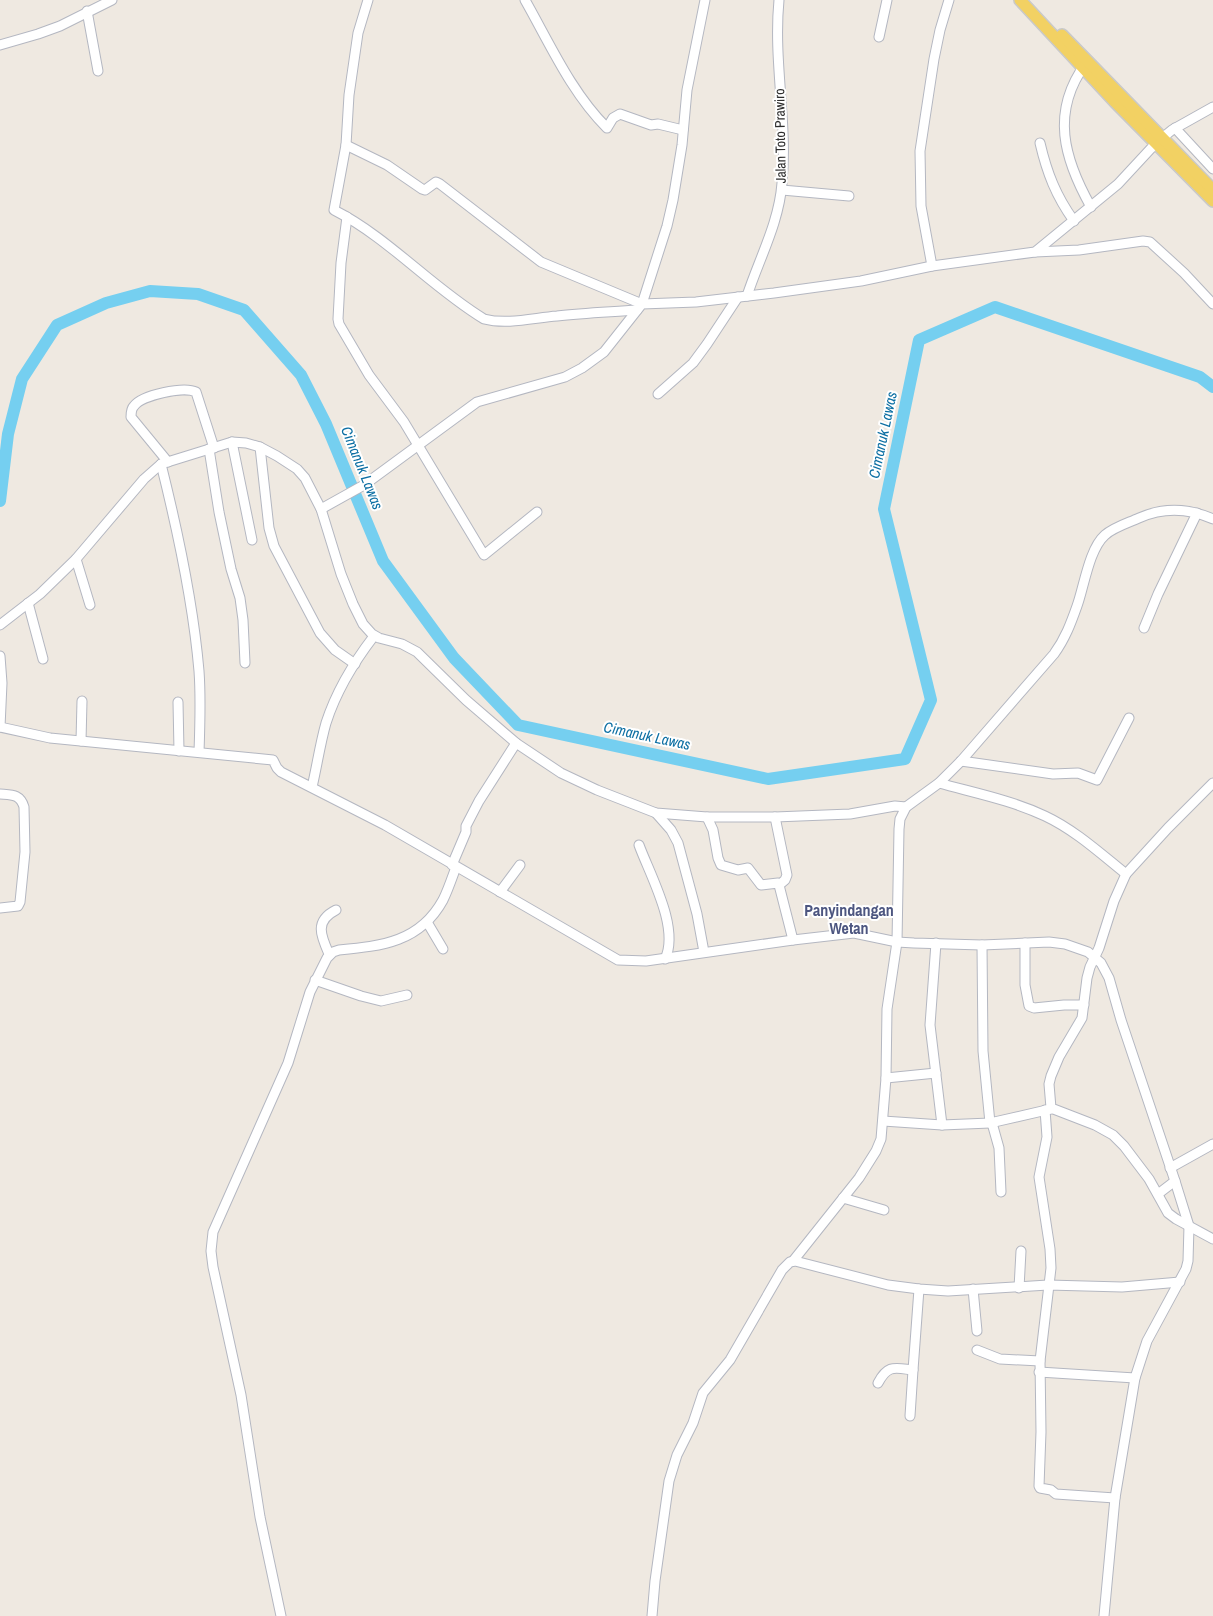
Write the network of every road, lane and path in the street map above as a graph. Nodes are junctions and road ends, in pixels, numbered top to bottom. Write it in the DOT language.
graph roads {
  1 [pos="112,0"];
  2 [pos="368,0"];
  3 [pos="525,0"];
  4 [pos="705,0"];
  5 [pos="779,0"];
  6 [pos="887,0"];
  7 [pos="949,0"];
  8 [pos="1020,0"];
  9 [pos="1031,0"];
  10 [pos="87,11"];
  11 [pos="879,37"];
  12 [pos="0,45"];
  13 [pos="1082,68"];
  14 [pos="98,71"];
  15 [pos="1213,106"];
  16 [pos="683,130"];
  17 [pos="1163,138"];
  18 [pos="1040,143"];
  19 [pos="346,144"];
  20 [pos="1213,170"];
  21 [pos="1201,182"];
  22 [pos="782,190"];
  23 [pos="1213,190"];
  24 [pos="849,196"];
  25 [pos="1213,201"];
  26 [pos="1091,207"];
  27 [pos="346,217"];
  28 [pos="1074,220"];
  29 [pos="1035,252"];
  30 [pos="932,266"];
  31 [pos="742,296"];
  32 [pos="1213,304"];
  33 [pos="640,307"];
  34 [pos="658,394"];
  35 [pos="232,442"];
  36 [pos="417,446"];
  37 [pos="260,447"];
  38 [pos="211,448"];
  39 [pos="164,463"];
  40 [pos="321,509"];
  41 [pos="537,512"];
  42 [pos="1197,513"];
  43 [pos="1213,519"];
  44 [pos="252,540"];
  45 [pos="76,559"];
  46 [pos="28,603"];
  47 [pos="90,606"];
  48 [pos="0,625"];
  49 [pos="1144,628"];
  50 [pos="374,636"];
  51 [pos="0,656"];
  52 [pos="43,659"];
  53 [pos="245,663"];
  54 [pos="354,664"];
  55 [pos="82,701"];
  56 [pos="178,702"];
  57 [pos="1129,718"];
  58 [pos="0,727"];
  59 [pos="81,741"];
  60 [pos="516,743"];
  61 [pos="179,751"];
  62 [pos="199,752"];
  63 [pos="961,761"];
  64 [pos="939,783"];
  65 [pos="1213,783"];
  66 [pos="312,787"];
  67 [pos="0,794"];
  68 [pos="906,806"];
  69 [pos="656,813"];
  70 [pos="707,816"];
  71 [pos="776,817"];
  72 [pos="639,845"];
  73 [pos="520,865"];
  74 [pos="454,866"];
  75 [pos="1126,874"];
  76 [pos="779,885"];
  77 [pos="500,892"];
  78 [pos="0,908"];
  79 [pos="336,910"];
  80 [pos="427,922"];
  81 [pos="793,940"];
  82 [pos="897,942"];
  83 [pos="936,943"];
  84 [pos="1025,943"];
  85 [pos="982,945"];
  86 [pos="442,950"];
  87 [pos="704,952"];
  88 [pos="1097,953"];
  89 [pos="329,954"];
  90 [pos="665,958"];
  91 [pos="316,980"];
  92 [pos="407,995"];
  93 [pos="1084,1005"];
  94 [pos="936,1073"];
  95 [pos="886,1078"];
  96 [pos="1048,1109"];
  97 [pos="883,1121"];
  98 [pos="991,1123"];
  99 [pos="942,1125"];
  100 [pos="1213,1144"];
  101 [pos="1170,1168"];
  102 [pos="1175,1181"];
  103 [pos="1001,1192"];
  104 [pos="1158,1194"];
  105 [pos="843,1198"];
  106 [pos="884,1210"];
  107 [pos="1192,1228"];
  108 [pos="1213,1239"];
  109 [pos="1021,1251"];
  110 [pos="793,1261"];
  111 [pos="1180,1282"];
  112 [pos="1048,1285"];
  113 [pos="1020,1288"];
  114 [pos="918,1289"];
  115 [pos="973,1289"];
  116 [pos="977,1330"];
  117 [pos="977,1350"];
  118 [pos="1040,1361"];
  119 [pos="913,1370"];
  120 [pos="1039,1372"];
  121 [pos="1135,1378"];
  122 [pos="878,1383"];
  123 [pos="910,1416"];
  124 [pos="1115,1498"];
  125 [pos="281,1616"];
  126 [pos="652,1616"];
  127 [pos="1104,1616"];
  1 -- 10 [label="street"];
  2 -- 19 [label="street"];
  3 -- 16 [label="street"];
  4 -- 16 [label="street"];
  5 -- 22 [label="street, Jalan Toto Prawiro"];
  6 -- 11 [label="street"];
  7 -- 30 [label="street"];
  8 -- 13 [label="main road"];
  9 -- 13 [label="main road"];
  10 -- 12 [label="street"];
  10 -- 14 [label="street"];
  13 -- 17 [label="main road"];
  13 -- 26 [label="street"];
  15 -- 17 [label="street"];
  16 -- 33 [label="street"];
  17 -- 20 [label="street"];
  17 -- 21 [label="main road"];
  17 -- 26 [label="street"];
  18 -- 28 [label="street"];
  19 -- 27 [label="street"];
  19 -- 33 [label="street"];
  20 -- 21 [label="street"];
  21 -- 23 [label="main road"];
  21 -- 25 [label="main road"];
  22 -- 24 [label="street"];
  22 -- 31 [label="street, Jalan Toto Prawiro"];
  26 -- 28 [label="street"];
  27 -- 33 [label="street"];
  27 -- 36 [label="street"];
  28 -- 29 [label="street"];
  29 -- 30 [label="street"];
  29 -- 32 [label="street"];
  30 -- 31 [label="street"];
  31 -- 33 [label="street"];
  31 -- 34 [label="street, Jalan Toto Prawiro"];
  33 -- 36 [label="street"];
  35 -- 37 [label="street"];
  35 -- 38 [label="street"];
  35 -- 44 [label="street"];
  36 -- 40 [label="street"];
  36 -- 41 [label="street"];
  37 -- 40 [label="street"];
  37 -- 54 [label="street"];
  38 -- 39 [label="street"];
  38 -- 39 [label="street"];
  38 -- 53 [label="street"];
  39 -- 45 [label="street"];
  39 -- 62 [label="street"];
  40 -- 50 [label="street"];
  42 -- 43 [label="street"];
  42 -- 49 [label="street"];
  42 -- 63 [label="street"];
  45 -- 46 [label="street"];
  45 -- 47 [label="street"];
  46 -- 48 [label="street"];
  46 -- 52 [label="street"];
  50 -- 54 [label="street"];
  50 -- 60 [label="street"];
  51 -- 58 [label="street"];
  54 -- 66 [label="street"];
  55 -- 59 [label="street"];
  56 -- 61 [label="street"];
  57 -- 63 [label="street"];
  58 -- 59 [label="street"];
  59 -- 61 [label="street"];
  60 -- 69 [label="street"];
  60 -- 74 [label="street"];
  61 -- 62 [label="street"];
  62 -- 66 [label="street"];
  63 -- 64 [label="street"];
  64 -- 68 [label="street"];
  64 -- 75 [label="street"];
  65 -- 75 [label="street"];
  66 -- 74 [label="street"];
  67 -- 78 [label="street"];
  68 -- 71 [label="street"];
  68 -- 82 [label="street"];
  69 -- 70 [label="street"];
  69 -- 87 [label="street"];
  70 -- 71 [label="street"];
  70 -- 76 [label="street"];
  71 -- 76 [label="street"];
  72 -- 90 [label="street"];
  73 -- 77 [label="street"];
  74 -- 77 [label="street"];
  74 -- 80 [label="street"];
  75 -- 88 [label="street"];
  76 -- 81 [label="street"];
  77 -- 90 [label="street"];
  79 -- 89 [label="street"];
  80 -- 86 [label="street"];
  80 -- 89 [label="street"];
  81 -- 82 [label="street"];
  81 -- 87 [label="street"];
  82 -- 83 [label="street"];
  82 -- 95 [label="street"];
  83 -- 85 [label="street"];
  83 -- 94 [label="street"];
  84 -- 85 [label="street"];
  84 -- 88 [label="street"];
  84 -- 93 [label="street"];
  85 -- 98 [label="street"];
  87 -- 90 [label="street"];
  88 -- 93 [label="street"];
  88 -- 101 [label="street"];
  89 -- 91 [label="street"];
  91 -- 92 [label="street"];
  91 -- 125 [label="street"];
  93 -- 96 [label="street"];
  94 -- 95 [label="street"];
  94 -- 99 [label="street"];
  95 -- 97 [label="street"];
  96 -- 98 [label="street"];
  96 -- 104 [label="street"];
  96 -- 112 [label="street"];
  97 -- 99 [label="street"];
  97 -- 105 [label="street"];
  98 -- 99 [label="street"];
  98 -- 103 [label="street"];
  100 -- 101 [label="street"];
  101 -- 102 [label="street"];
  102 -- 104 [label="street"];
  102 -- 107 [label="street"];
  104 -- 107 [label="street"];
  105 -- 106 [label="street"];
  105 -- 110 [label="street"];
  107 -- 108 [label="street"];
  107 -- 111 [label="street"];
  109 -- 113 [label="street"];
  110 -- 114 [label="street"];
  110 -- 126 [label="street"];
  111 -- 112 [label="street"];
  111 -- 121 [label="street"];
  112 -- 113 [label="street"];
  112 -- 118 [label="street"];
  113 -- 115 [label="street"];
  114 -- 115 [label="street"];
  114 -- 119 [label="street"];
  115 -- 116 [label="street"];
  117 -- 118 [label="street"];
  118 -- 120 [label="street"];
  119 -- 122 [label="street"];
  119 -- 123 [label="street"];
  120 -- 121 [label="street"];
  120 -- 124 [label="street"];
  121 -- 124 [label="street"];
  124 -- 127 [label="street"];
}
